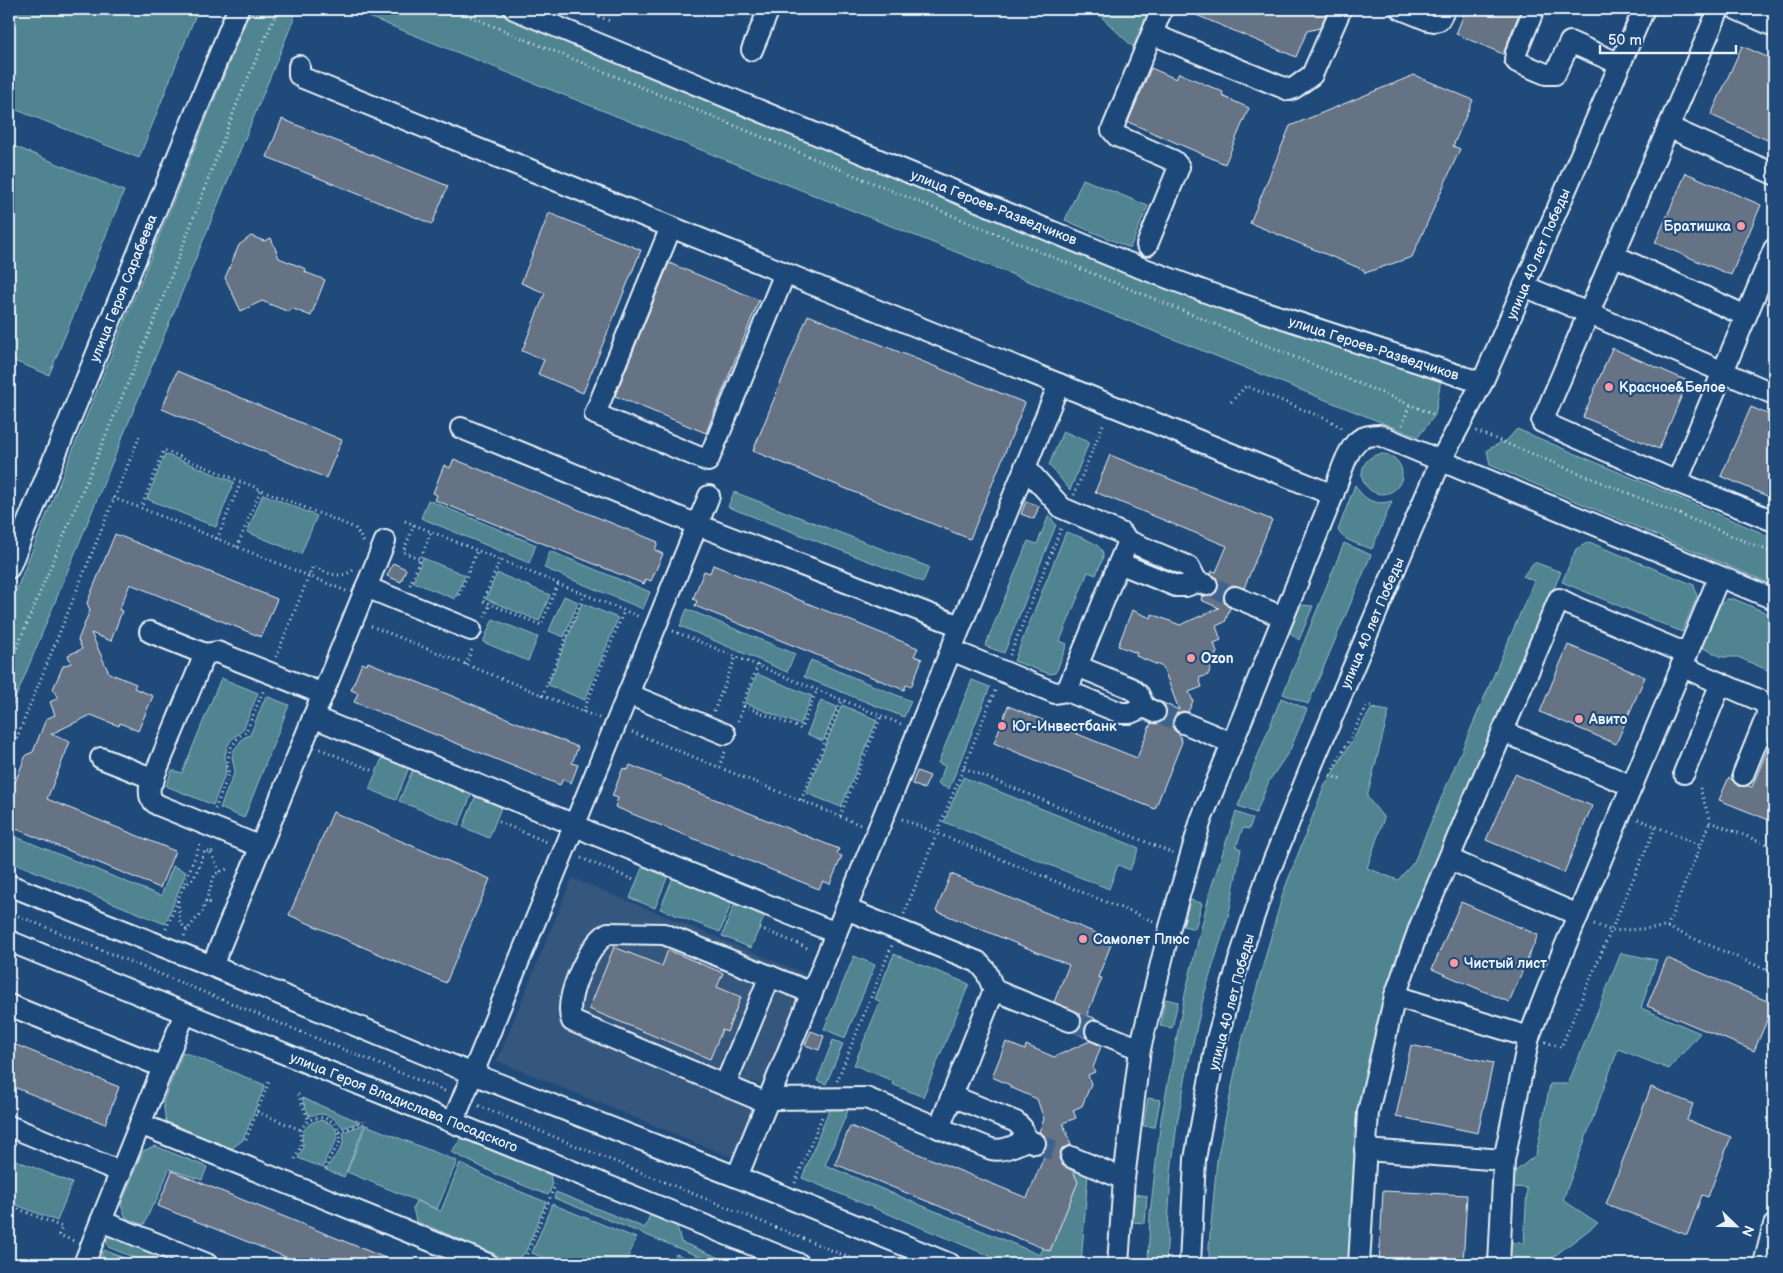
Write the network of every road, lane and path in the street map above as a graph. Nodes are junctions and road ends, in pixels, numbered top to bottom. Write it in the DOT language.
graph roads {
  1 [pos="238,9"];
  2 [pos="278,9"];
  3 [pos="452,9"];
  4 [pos="514,9"];
  5 [pos="580,9"];
  6 [pos="769,9"];
  7 [pos="1162,9"];
  8 [pos="1341,9"];
  9 [pos="1402,9"];
  10 [pos="1445,9"];
  11 [pos="1534,9"];
  12 [pos="1644,9"];
  13 [pos="1719,9"];
  14 [pos="1736,9"];
  15 [pos="610,21"];
  16 [pos="1774,26"];
  17 [pos="1152,34"];
  18 [pos="752,50"];
  19 [pos="1620,64"];
  20 [pos="299,66"];
  21 [pos="1668,127"];
  22 [pos="1774,174"];
  23 [pos="671,227"];
  24 [pos="1147,245"];
  25 [pos="1774,249"];
  26 [pos="1613,255"];
  27 [pos="786,273"];
  28 [pos="1524,286"];
  29 [pos="1588,313"];
  30 [pos="1746,316"];
  31 [pos="1723,372"];
  32 [pos="1482,383"];
  33 [pos="1058,384"];
  34 [pos="1774,394"];
  35 [pos="1230,402"];
  36 [pos="1410,404"];
  37 [pos="1111,405"];
  38 [pos="1435,414"];
  39 [pos="461,428"];
  40 [pos="1469,428"];
  41 [pos="1399,432"];
  42 [pos="140,434"];
  43 [pos="1358,440"];
  44 [pos="1441,460"];
  45 [pos="1025,467"];
  46 [pos="241,482"];
  47 [pos="1677,482"];
  48 [pos="261,490"];
  49 [pos="1333,495"];
  50 [pos="709,496"];
  51 [pos="113,498"];
  52 [pos="141,508"];
  53 [pos="1068,512"];
  54 [pos="1774,521"];
  55 [pos="414,525"];
  56 [pos="698,525"];
  57 [pos="431,532"];
  58 [pos="217,539"];
  59 [pos="385,541"];
  60 [pos="1128,542"];
  61 [pos="364,544"];
  62 [pos="238,547"];
  63 [pos="477,551"];
  64 [pos="1774,553"];
  65 [pos="420,559"];
  66 [pos="500,560"];
  67 [pos="1119,563"];
  68 [pos="9,568"];
  69 [pos="356,568"];
  70 [pos="309,576"];
  71 [pos="1719,577"];
  72 [pos="558,584"];
  73 [pos="364,592"];
  74 [pos="584,594"];
  75 [pos="459,595"];
  76 [pos="1235,597"];
  77 [pos="1774,600"];
  78 [pos="403,602"];
  79 [pos="624,610"];
  80 [pos="1283,617"];
  81 [pos="353,619"];
  82 [pos="960,626"];
  83 [pos="471,630"];
  84 [pos="150,632"];
  85 [pos="951,650"];
  86 [pos="204,654"];
  87 [pos="736,656"];
  88 [pos="1684,660"];
  89 [pos="758,665"];
  90 [pos="9,666"];
  91 [pos="1077,666"];
  92 [pos="1003,671"];
  93 [pos="270,673"];
  94 [pos="1720,683"];
  95 [pos="817,690"];
  96 [pos="1067,691"];
  97 [pos="323,694"];
  98 [pos="628,694"];
  99 [pos="542,696"];
  100 [pos="842,700"];
  101 [pos="1378,710"];
  102 [pos="582,712"];
  103 [pos="881,716"];
  104 [pos="313,717"];
  105 [pos="1184,723"];
  106 [pos="616,725"];
  107 [pos="717,730"];
  108 [pos="1504,732"];
  109 [pos="303,742"];
  110 [pos="1232,743"];
  111 [pos="9,757"];
  112 [pos="101,758"];
  113 [pos="964,768"];
  114 [pos="374,771"];
  115 [pos="1684,773"];
  116 [pos="1743,775"];
  117 [pos="154,779"];
  118 [pos="1343,781"];
  119 [pos="1632,786"];
  120 [pos="1700,788"];
  121 [pos="801,800"];
  122 [pos="885,812"];
  123 [pos="1621,812"];
  124 [pos="840,816"];
  125 [pos="499,822"];
  126 [pos="1710,822"];
  127 [pos="575,825"];
  128 [pos="1656,826"];
  129 [pos="878,831"];
  130 [pos="937,833"];
  131 [pos="212,835"];
  132 [pos="550,843"];
  133 [pos="1700,845"];
  134 [pos="261,847"];
  135 [pos="1774,847"];
  136 [pos="211,853"];
  137 [pos="581,858"];
  138 [pos="1190,860"];
  139 [pos="1449,860"];
  140 [pos="227,869"];
  141 [pos="220,872"];
  142 [pos="636,881"];
  143 [pos="9,885"];
  144 [pos="183,886"];
  145 [pos="178,900"];
  146 [pos="206,901"];
  147 [pos="213,904"];
  148 [pos="846,909"];
  149 [pos="9,912"];
  150 [pos="1578,915"];
  151 [pos="1667,927"];
  152 [pos="760,928"];
  153 [pos="1170,928"];
  154 [pos="166,930"];
  155 [pos="187,930"];
  156 [pos="898,930"];
  157 [pos="1612,931"];
  158 [pos="836,933"];
  159 [pos="184,937"];
  160 [pos="9,941"];
  161 [pos="1774,952"];
  162 [pos="827,955"];
  163 [pos="212,966"];
  164 [pos="1767,970"];
  165 [pos="770,976"];
  166 [pos="1774,986"];
  167 [pos="994,990"];
  168 [pos="812,993"];
  169 [pos="1395,996"];
  170 [pos="9,1005"];
  171 [pos="185,1012"];
  172 [pos="1070,1021"];
  173 [pos="1096,1031"];
  174 [pos="1529,1037"];
  175 [pos="1140,1049"];
  176 [pos="163,1067"];
  177 [pos="473,1074"];
  178 [pos="269,1082"];
  179 [pos="725,1085"];
  180 [pos="447,1092"];
  181 [pos="298,1094"];
  182 [pos="952,1096"];
  183 [pos="830,1099"];
  184 [pos="768,1101"];
  185 [pos="471,1102"];
  186 [pos="257,1112"];
  187 [pos="309,1121"];
  188 [pos="367,1122"];
  189 [pos="453,1122"];
  190 [pos="140,1124"];
  191 [pos="9,1126"];
  192 [pos="939,1128"];
  193 [pos="301,1130"];
  194 [pos="339,1132"];
  195 [pos="246,1139"];
  196 [pos="1365,1150"];
  197 [pos="1071,1158"];
  198 [pos="295,1159"];
  199 [pos="1504,1160"];
  200 [pos="325,1171"];
  201 [pos="121,1172"];
  202 [pos="737,1177"];
  203 [pos="1124,1179"];
  204 [pos="554,1188"];
  205 [pos="789,1199"];
  206 [pos="9,1205"];
  207 [pos="101,1222"];
  208 [pos="1774,1225"];
  209 [pos="80,1244"];
  210 [pos="527,1254"];
  211 [pos="459,1259"];
  212 [pos="84,1264"];
  213 [pos="207,1264"];
  214 [pos="488,1264"];
  215 [pos="799,1264"];
  216 [pos="865,1264"];
  217 [pos="950,1264"];
  218 [pos="1118,1264"];
  219 [pos="1190,1264"];
  220 [pos="1359,1264"];
  221 [pos="1499,1264"];
  222 [pos="1764,1264"];
  1 -- 68 [label="street, улица Героя Сарабеева"];
  2 -- 90 [label="path"];
  3 -- 36 [label="path"];
  4 -- 32 [label="street, улица Героев-Разведчиков"];
  5 -- 15 [label="path"];
  6 -- 18 [label="street"];
  7 -- 17 [label="street"];
  8 -- 17 [label="street"];
  9 -- 10 [label="street"];
  11 -- 19 [label="street"];
  12 -- 19 [label="street, улица 40 лет Победы"];
  13 -- 21 [label="street"];
  14 -- 16 [label="street"];
  17 -- 24 [label="street"];
  19 -- 28 [label="street, улица 40 лет Победы"];
  20 -- 23 [label="street"];
  21 -- 22 [label="street"];
  21 -- 26 [label="street"];
  23 -- 27 [label="street"];
  23 -- 27 [label="street"];
  25 -- 30 [label="street"];
  26 -- 29 [label="street"];
  26 -- 30 [label="street"];
  27 -- 33 [label="street"];
  28 -- 29 [label="street"];
  28 -- 32 [label="street, улица 40 лет Победы"];
  29 -- 31 [label="street"];
  29 -- 47 [label="street"];
  30 -- 31 [label="street"];
  31 -- 34 [label="street"];
  31 -- 47 [label="street"];
  32 -- 44 [label="street, улица 40 лет Победы"];
  33 -- 37 [label="street"];
  33 -- 45 [label="street"];
  35 -- 43 [label="path"];
  36 -- 38 [label="path"];
  36 -- 41 [label="path"];
  37 -- 49 [label="street"];
  37 -- 53 [label="path"];
  39 -- 56 [label="street"];
  40 -- 64 [label="path"];
  42 -- 51 [label="path"];
  43 -- 44 [label="street"];
  43 -- 49 [label="street"];
  44 -- 71 [label="street"];
  44 -- 219 [label="street, улица 40 лет Победы"];
  45 -- 53 [label="street"];
  45 -- 82 [label="street"];
  46 -- 48 [label="path"];
  46 -- 52 [label="path"];
  46 -- 58 [label="path"];
  47 -- 54 [label="street"];
  48 -- 61 [label="path"];
  48 -- 62 [label="path"];
  49 -- 80 [label="street"];
  50 -- 56 [label="street"];
  51 -- 52 [label="path"];
  51 -- 111 [label="path"];
  52 -- 58 [label="path"];
  53 -- 60 [label="street"];
  53 -- 92 [label="path"];
  55 -- 65 [label="path"];
  56 -- 82 [label="street"];
  56 -- 98 [label="street"];
  57 -- 65 [label="path"];
  58 -- 62 [label="path"];
  59 -- 73 [label="street"];
  60 -- 67 [label="street"];
  60 -- 67 [label="street"];
  62 -- 70 [label="path"];
  63 -- 75 [label="path"];
  65 -- 78 [label="path"];
  66 -- 72 [label="path"];
  67 -- 91 [label="street"];
  69 -- 70 [label="path"];
  70 -- 73 [label="path"];
  70 -- 93 [label="path"];
  71 -- 77 [label="street"];
  71 -- 88 [label="street"];
  73 -- 78 [label="street"];
  73 -- 81 [label="street"];
  74 -- 99 [label="path"];
  76 -- 80 [label="street"];
  78 -- 83 [label="street"];
  79 -- 102 [label="path"];
  80 -- 110 [label="street"];
  81 -- 97 [label="street"];
  81 -- 99 [label="path"];
  82 -- 85 [label="street"];
  84 -- 86 [label="street"];
  85 -- 92 [label="street"];
  85 -- 122 [label="street"];
  86 -- 93 [label="street"];
  86 -- 117 [label="street"];
  87 -- 107 [label="path"];
  88 -- 94 [label="street"];
  88 -- 108 [label="street"];
  88 -- 119 [label="street"];
  89 -- 95 [label="path"];
  91 -- 96 [label="street"];
  91 -- 96 [label="street"];
  92 -- 96 [label="street"];
  92 -- 113 [label="path"];
  93 -- 97 [label="street"];
  93 -- 131 [label="path"];
  94 -- 115 [label="street"];
  94 -- 116 [label="street"];
  97 -- 104 [label="street"];
  98 -- 106 [label="street"];
  98 -- 107 [label="street"];
  99 -- 102 [label="path"];
  100 -- 121 [label="path"];
  101 -- 118 [label="path"];
  102 -- 106 [label="path"];
  103 -- 124 [label="path"];
  104 -- 109 [label="street"];
  104 -- 127 [label="street"];
  105 -- 110 [label="street"];
  106 -- 121 [label="path"];
  106 -- 127 [label="street"];
  108 -- 119 [label="street"];
  108 -- 139 [label="street"];
  109 -- 114 [label="path"];
  109 -- 134 [label="street"];
  110 -- 138 [label="street"];
  112 -- 117 [label="street"];
  113 -- 130 [label="path"];
  113 -- 138 [label="path"];
  117 -- 131 [label="street"];
  119 -- 123 [label="street"];
  120 -- 126 [label="path"];
  121 -- 124 [label="path"];
  122 -- 129 [label="street"];
  122 -- 130 [label="path"];
  123 -- 128 [label="path"];
  123 -- 150 [label="street"];
  124 -- 129 [label="path"];
  125 -- 132 [label="path"];
  126 -- 133 [label="path"];
  126 -- 135 [label="path"];
  127 -- 158 [label="street"];
  127 -- 177 [label="street"];
  128 -- 133 [label="path"];
  128 -- 157 [label="path"];
  129 -- 148 [label="street"];
  130 -- 153 [label="path"];
  130 -- 156 [label="path"];
  131 -- 134 [label="street"];
  131 -- 136 [label="path"];
  131 -- 144 [label="path"];
  133 -- 151 [label="path"];
  134 -- 163 [label="street"];
  136 -- 141 [label="path"];
  136 -- 144 [label="path"];
  137 -- 142 [label="path"];
  138 -- 153 [label="street"];
  139 -- 150 [label="street"];
  139 -- 169 [label="street"];
  140 -- 141 [label="path"];
  141 -- 146 [label="path"];
  143 -- 163 [label="street"];
  144 -- 145 [label="path"];
  145 -- 154 [label="path"];
  145 -- 155 [label="path"];
  146 -- 147 [label="path"];
  146 -- 155 [label="path"];
  148 -- 156 [label="street"];
  148 -- 158 [label="street"];
  149 -- 180 [label="path"];
  150 -- 157 [label="path"];
  150 -- 174 [label="street"];
  151 -- 157 [label="path"];
  151 -- 164 [label="path"];
  152 -- 162 [label="path"];
  153 -- 175 [label="street"];
  155 -- 159 [label="path"];
  156 -- 167 [label="street"];
  156 -- 183 [label="path"];
  157 -- 174 [label="path"];
  158 -- 162 [label="street"];
  160 -- 171 [label="street, улица Героя Владислава Посадского"];
  161 -- 164 [label="path"];
  162 -- 168 [label="street"];
  163 -- 177 [label="street"];
  164 -- 166 [label="path"];
  165 -- 168 [label="street"];
  165 -- 179 [label="street"];
  165 -- 179 [label="street"];
  167 -- 172 [label="street"];
  167 -- 182 [label="street"];
  168 -- 184 [label="street"];
  169 -- 174 [label="street"];
  169 -- 196 [label="street"];
  170 -- 176 [label="street"];
  171 -- 176 [label="street"];
  171 -- 189 [label="street, улица Героя Владислава Посадского"];
  173 -- 175 [label="street"];
  174 -- 199 [label="street"];
  175 -- 203 [label="street"];
  176 -- 190 [label="street"];
  177 -- 189 [label="street"];
  177 -- 202 [label="street"];
  178 -- 186 [label="path"];
  179 -- 184 [label="street"];
  181 -- 187 [label="path"];
  182 -- 192 [label="street"];
  182 -- 192 [label="street"];
  183 -- 184 [label="street"];
  183 -- 192 [label="street"];
  183 -- 205 [label="path"];
  184 -- 202 [label="street"];
  185 -- 216 [label="path"];
  186 -- 193 [label="path"];
  186 -- 195 [label="path"];
  187 -- 193 [label="path"];
  187 -- 194 [label="path"];
  188 -- 194 [label="path"];
  189 -- 215 [label="street, улица Героя Владислава Посадского"];
  190 -- 201 [label="street"];
  190 -- 211 [label="street"];
  191 -- 201 [label="street"];
  193 -- 198 [label="path"];
  194 -- 200 [label="path"];
  196 -- 199 [label="street"];
  196 -- 220 [label="street"];
  197 -- 203 [label="street"];
  199 -- 221 [label="street"];
  201 -- 207 [label="street"];
  202 -- 205 [label="street"];
  203 -- 218 [label="street"];
  204 -- 210 [label="path"];
  205 -- 217 [label="street"];
  206 -- 209 [label="path"];
  207 -- 212 [label="street"];
  207 -- 213 [label="street"];
  208 -- 222 [label="street"];
  211 -- 214 [label="street"];
}
